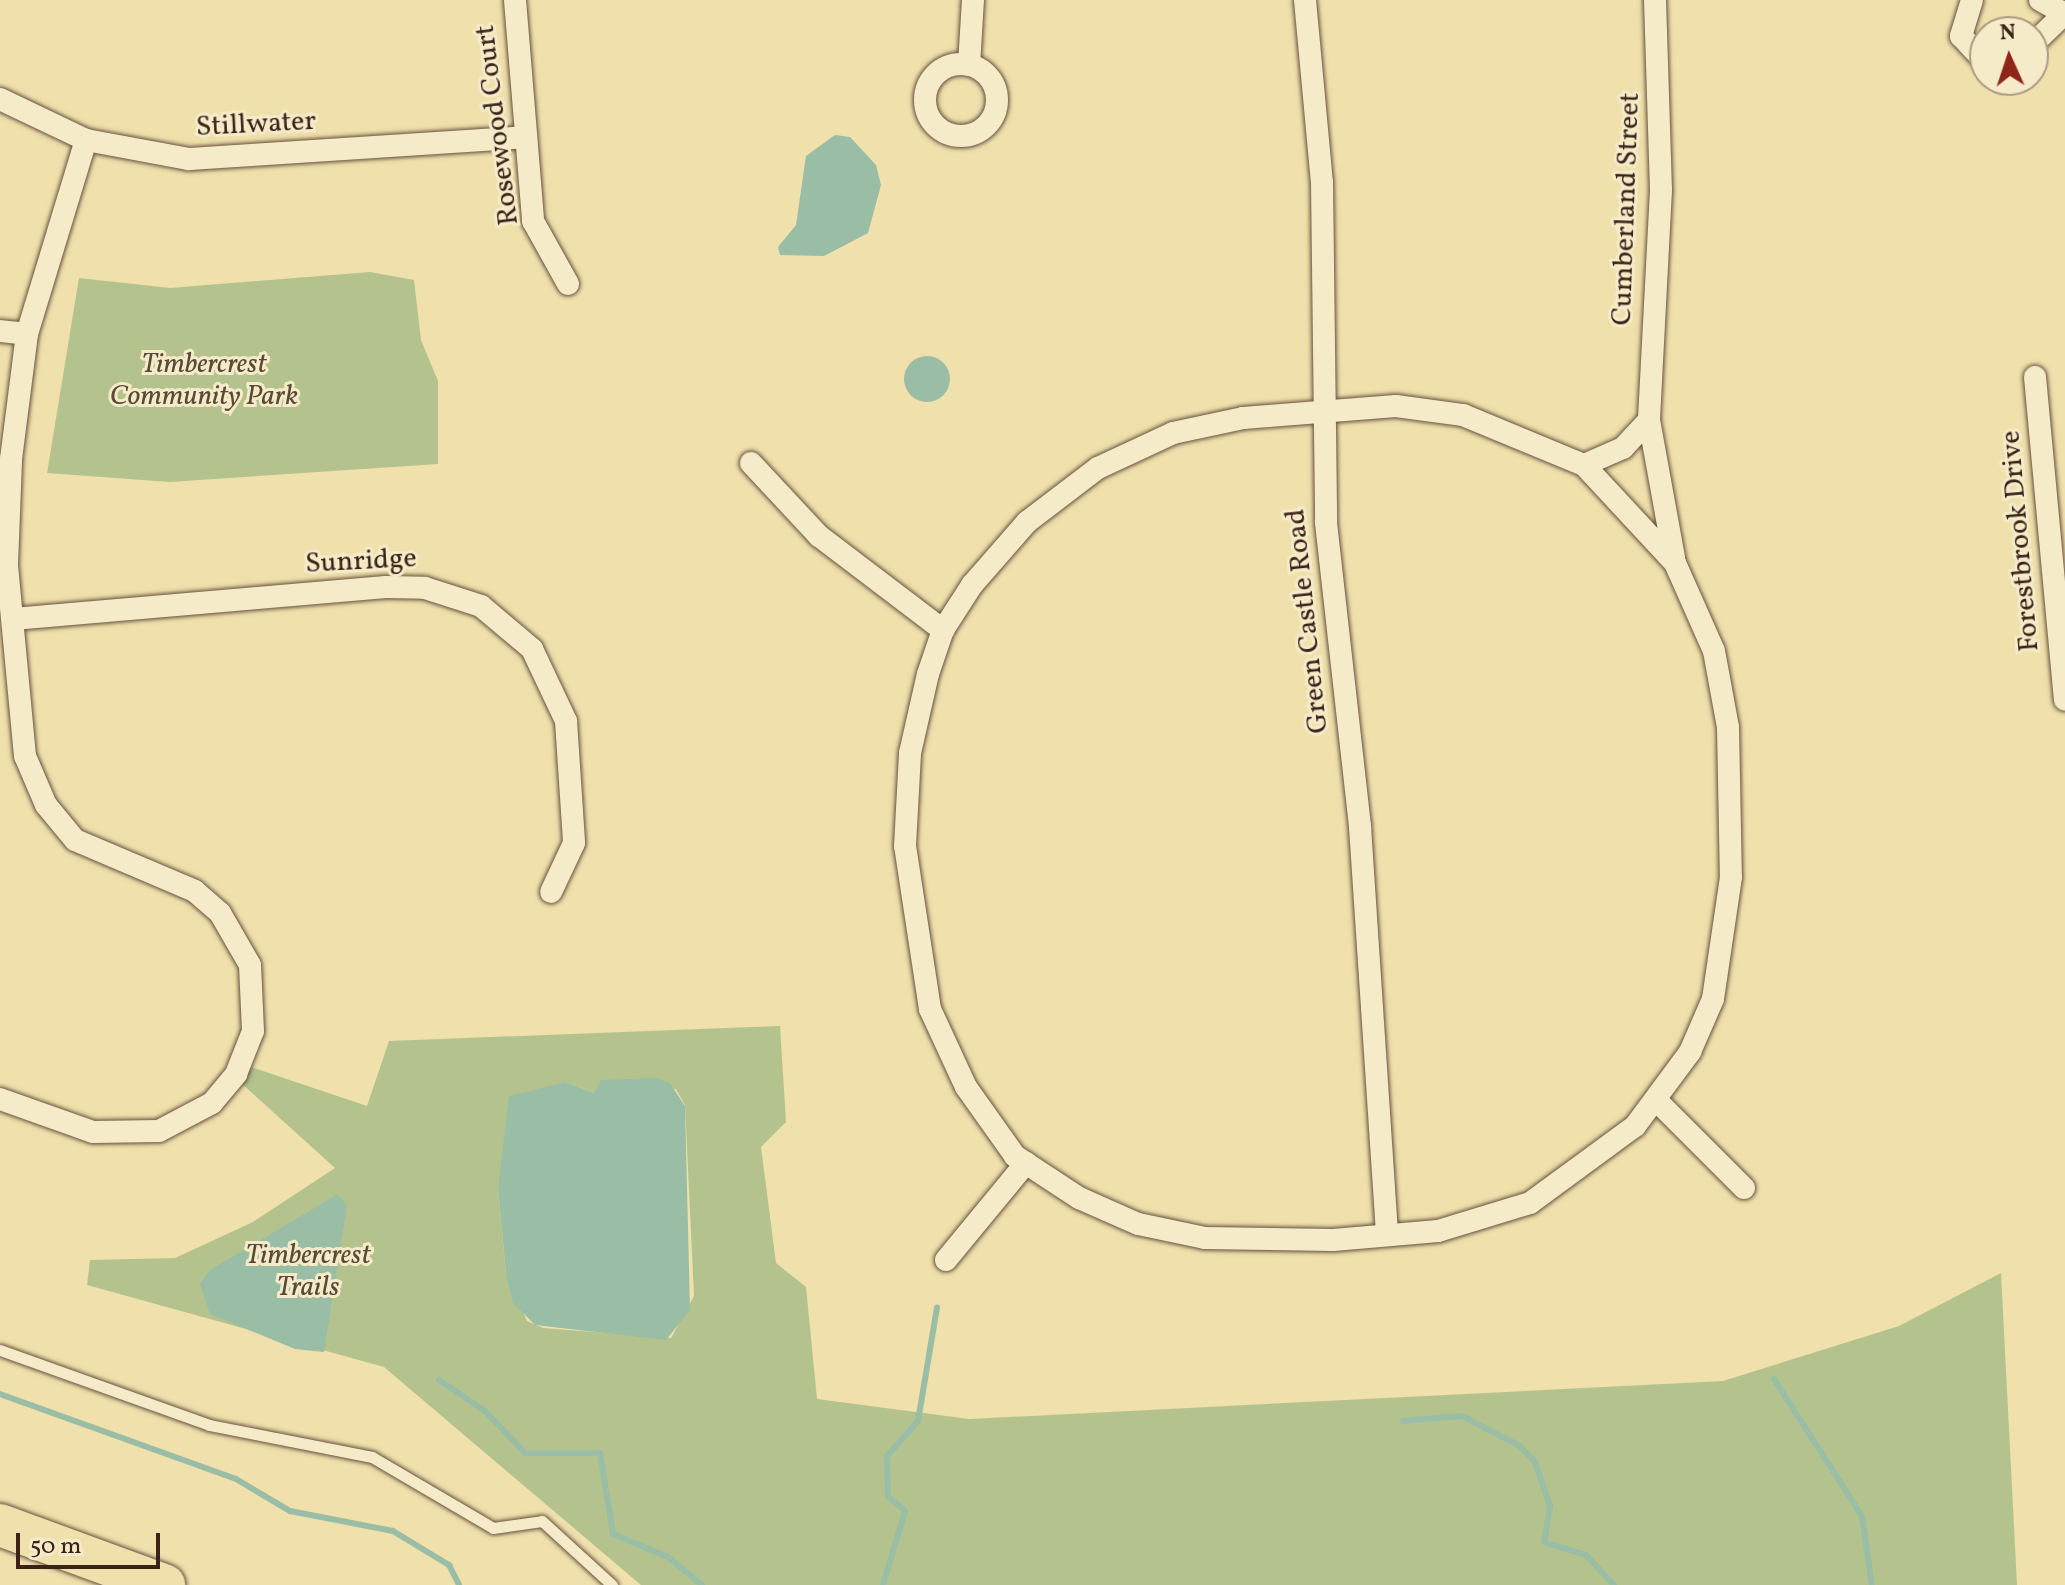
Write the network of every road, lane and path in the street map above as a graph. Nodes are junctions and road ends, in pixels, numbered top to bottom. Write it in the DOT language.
graph roads {
  1 [pos="515,0"];
  2 [pos="973,0"];
  3 [pos="1305,0"];
  4 [pos="1655,0"];
  5 [pos="1972,0"];
  6 [pos="2040,0"];
  7 [pos="2065,14"];
  8 [pos="2049,29"];
  9 [pos="1969,45"];
  10 [pos="969,65"];
  11 [pos="0,99"];
  12 [pos="525,137"];
  13 [pos="86,140"];
  14 [pos="568,284"];
  15 [pos="0,331"];
  16 [pos="27,334"];
  17 [pos="2035,377"];
  18 [pos="1324,410"];
  19 [pos="1649,420"];
  20 [pos="751,463"];
  21 [pos="1584,465"];
  22 [pos="1675,563"];
  23 [pos="13,619"];
  24 [pos="943,630"];
  25 [pos="2065,700"];
  26 [pos="551,892"];
  27 [pos="0,1099"];
  28 [pos="1657,1101"];
  29 [pos="1026,1163"];
  30 [pos="1744,1188"];
  31 [pos="1387,1235"];
  32 [pos="946,1260"];
  33 [pos="0,1350"];
  34 [pos="0,1525"];
  35 [pos="164,1585"];
  36 [pos="612,1585"];
  1 -- 12 [label="street, Rosewood Court"];
  2 -- 10 [label="street"];
  3 -- 18 [label="street, Green Castle Road"];
  4 -- 19 [label="street, Cumberland Street"];
  5 -- 9 [label="street"];
  6 -- 7 [label="street"];
  7 -- 8 [label="street"];
  11 -- 13 [label="street, Stillwater"];
  12 -- 13 [label="street, Stillwater"];
  12 -- 14 [label="street, Rosewood Court"];
  13 -- 16 [label="street"];
  15 -- 16 [label="street"];
  16 -- 23 [label="street"];
  17 -- 25 [label="street, Forestbrook Drive"];
  18 -- 21 [label="street"];
  18 -- 24 [label="street"];
  18 -- 31 [label="street, Green Castle Road"];
  19 -- 21 [label="street"];
  19 -- 22 [label="street, Cumberland Street"];
  20 -- 24 [label="street"];
  21 -- 22 [label="street"];
  22 -- 28 [label="street"];
  23 -- 26 [label="street, Sunridge"];
  23 -- 27 [label="street"];
  24 -- 29 [label="street"];
  28 -- 30 [label="street"];
  28 -- 31 [label="street"];
  29 -- 31 [label="street"];
  29 -- 32 [label="street"];
  33 -- 36 [label="lane"];
  34 -- 35 [label="highway"];
}
